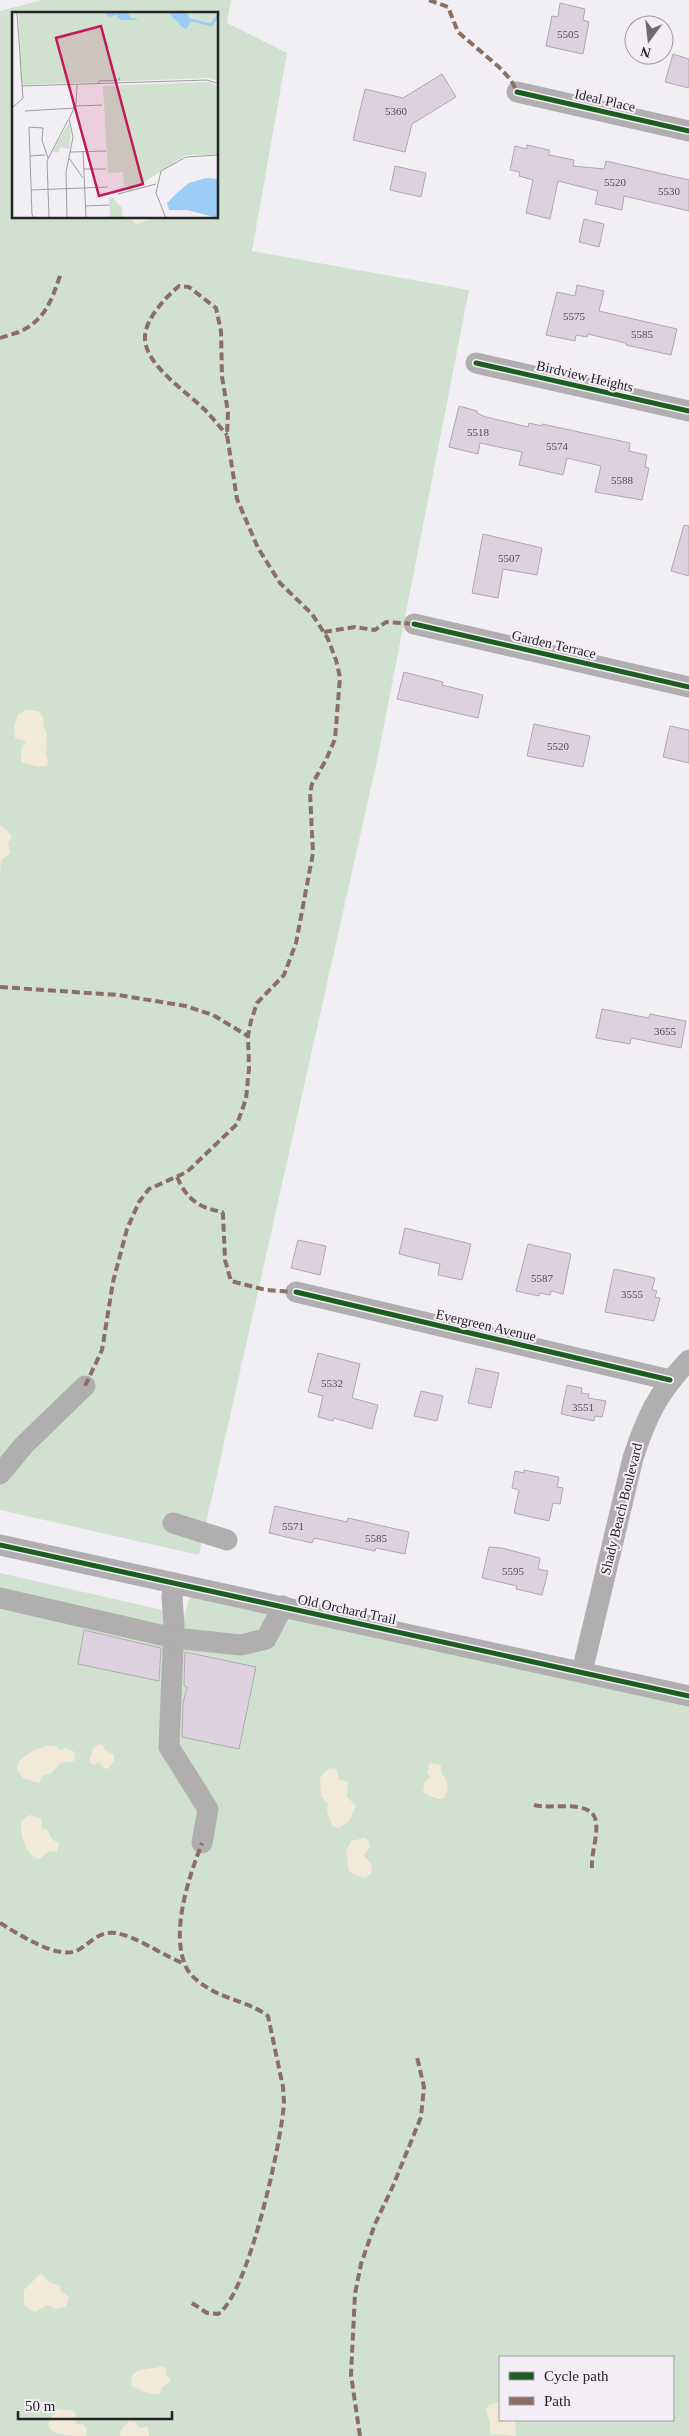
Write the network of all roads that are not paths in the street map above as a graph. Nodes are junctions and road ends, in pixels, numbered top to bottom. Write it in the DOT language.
graph roads {
  1 [pos="516,92"];
  2 [pos="689,131"];
  3 [pos="476,362"];
  4 [pos="689,411"];
  5 [pos="414,624"];
  6 [pos="689,687"];
  7 [pos="296,1292"];
  8 [pos="689,1360"];
  9 [pos="670,1380"];
  10 [pos="85,1386"];
  11 [pos="0,1474"];
  12 [pos="173,1523"];
  13 [pos="227,1540"];
  14 [pos="0,1545"];
  15 [pos="174,1583"];
  16 [pos="0,1598"];
  17 [pos="284,1606"];
  18 [pos="174,1638"];
  19 [pos="582,1672"];
  20 [pos="689,1696"];
  21 [pos="202,1843"];
  1 -- 2 [label="street, Ideal Place"];
  3 -- 4 [label="street, Birdview Heights"];
  5 -- 6 [label="street, Garden Terrace"];
  7 -- 9 [label="street, Evergreen Avenue"];
  8 -- 9 [label="street, Shady Beach Boulevard"];
  9 -- 19 [label="street, Shady Beach Boulevard"];
  10 -- 11 [label="street"];
  12 -- 13 [label="street"];
  14 -- 15 [label="street, Old Orchard Trail"];
  15 -- 17 [label="street, Old Orchard Trail"];
  15 -- 18 [label="street"];
  16 -- 18 [label="street"];
  17 -- 18 [label="street"];
  17 -- 19 [label="street, Old Orchard Trail"];
  18 -- 21 [label="street"];
  19 -- 20 [label="street, Old Orchard Trail"];
}
